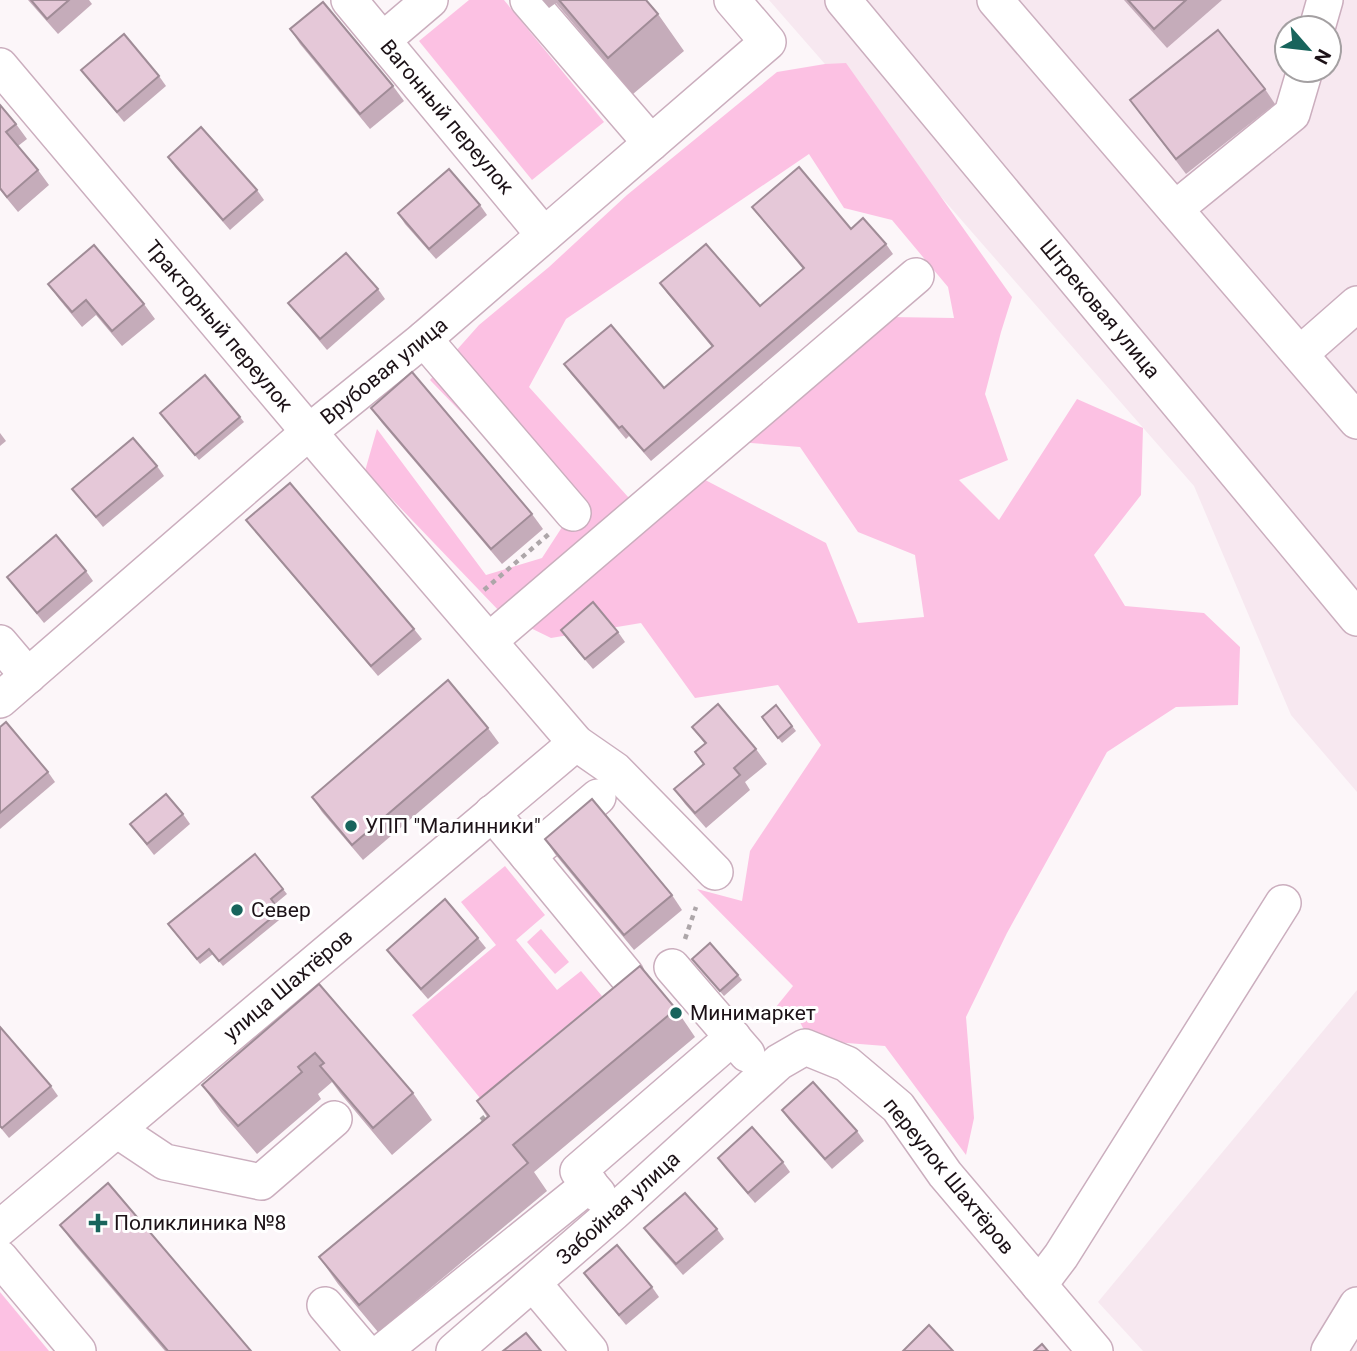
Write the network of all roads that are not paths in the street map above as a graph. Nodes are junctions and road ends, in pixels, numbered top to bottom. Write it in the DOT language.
graph roads {
  1 [pos="349,0"];
  2 [pos="430,0"];
  3 [pos="528,0"];
  4 [pos="732,0"];
  5 [pos="843,0"];
  6 [pos="995,0"];
  7 [pos="383,40"];
  8 [pos="0,66"];
  9 [pos="1301,84"];
  10 [pos="651,143"];
  11 [pos="1175,209"];
  12 [pos="544,235"];
  13 [pos="916,276"];
  14 [pos="1357,304"];
  15 [pos="424,338"];
  16 [pos="1300,354"];
  17 [pos="1357,421"];
  18 [pos="309,432"];
  19 [pos="573,513"];
  20 [pos="1357,618"];
  21 [pos="500,632"];
  22 [pos="0,643"];
  23 [pos="28,676"];
  24 [pos="0,700"];
  25 [pos="576,743"];
  26 [pos="598,797"];
  27 [pos="492,813"];
  28 [pos="528,856"];
  29 [pos="715,872"];
  30 [pos="1283,903"];
  31 [pos="672,967"];
  32 [pos="626,975"];
  33 [pos="733,1037"];
  34 [pos="772,1069"];
  35 [pos="334,1119"];
  36 [pos="117,1130"];
  37 [pos="590,1184"];
  38 [pos="613,1213"];
  39 [pos="0,1228"];
  40 [pos="0,1258"];
  41 [pos="533,1283"];
  42 [pos="1039,1285"];
  43 [pos="1357,1305"];
  44 [pos="325,1306"];
  45 [pos="78,1351"];
  46 [pos="364,1351"];
  47 [pos="383,1351"];
  48 [pos="454,1351"];
  49 [pos="590,1351"];
  50 [pos="1094,1351"];
  51 [pos="1329,1351"];
  1 -- 7 [label="street, Вагонный переулок"];
  2 -- 7 [label="street"];
  3 -- 10 [label="street"];
  4 -- 10 [label="street, Врубовая улица"];
  5 -- 20 [label="street, Штрековая улица"];
  6 -- 11 [label="street"];
  7 -- 12 [label="street, Вагонный переулок"];
  8 -- 18 [label="street, Тракторный переулок"];
  9 -- 11 [label="street"];
  10 -- 12 [label="street, Врубовая улица"];
  11 -- 16 [label="street"];
  12 -- 15 [label="street, Врубовая улица"];
  13 -- 21 [label="street"];
  14 -- 16 [label="street"];
  15 -- 18 [label="street, Врубовая улица"];
  15 -- 19 [label="street"];
  16 -- 17 [label="street"];
  18 -- 21 [label="street, Тракторный переулок"];
  18 -- 23 [label="street, Врубовая улица"];
  21 -- 25 [label="street, Тракторный переулок"];
  22 -- 23 [label="street"];
  23 -- 24 [label="street, Врубовая улица"];
  25 -- 27 [label="street, улица Шахтёров"];
  25 -- 29 [label="street, Тракторный переулок"];
  26 -- 28 [label="street"];
  27 -- 28 [label="street"];
  27 -- 36 [label="street, улица Шахтёров"];
  28 -- 32 [label="street"];
  30 -- 42 [label="street"];
  31 -- 33 [label="street"];
  33 -- 34 [label="street"];
  33 -- 37 [label="street"];
  34 -- 38 [label="street, Забойная улица"];
  34 -- 42 [label="street, переулок Шахтёров"];
  35 -- 36 [label="street"];
  36 -- 39 [label="street, улица Шахтёров"];
  37 -- 38 [label="street"];
  37 -- 47 [label="street"];
  38 -- 41 [label="street, Забойная улица"];
  40 -- 45 [label="street"];
  41 -- 48 [label="street, Забойная улица"];
  41 -- 49 [label="street"];
  42 -- 50 [label="street, переулок Шахтёров"];
  43 -- 51 [label="street"];
  44 -- 46 [label="street"];
}
